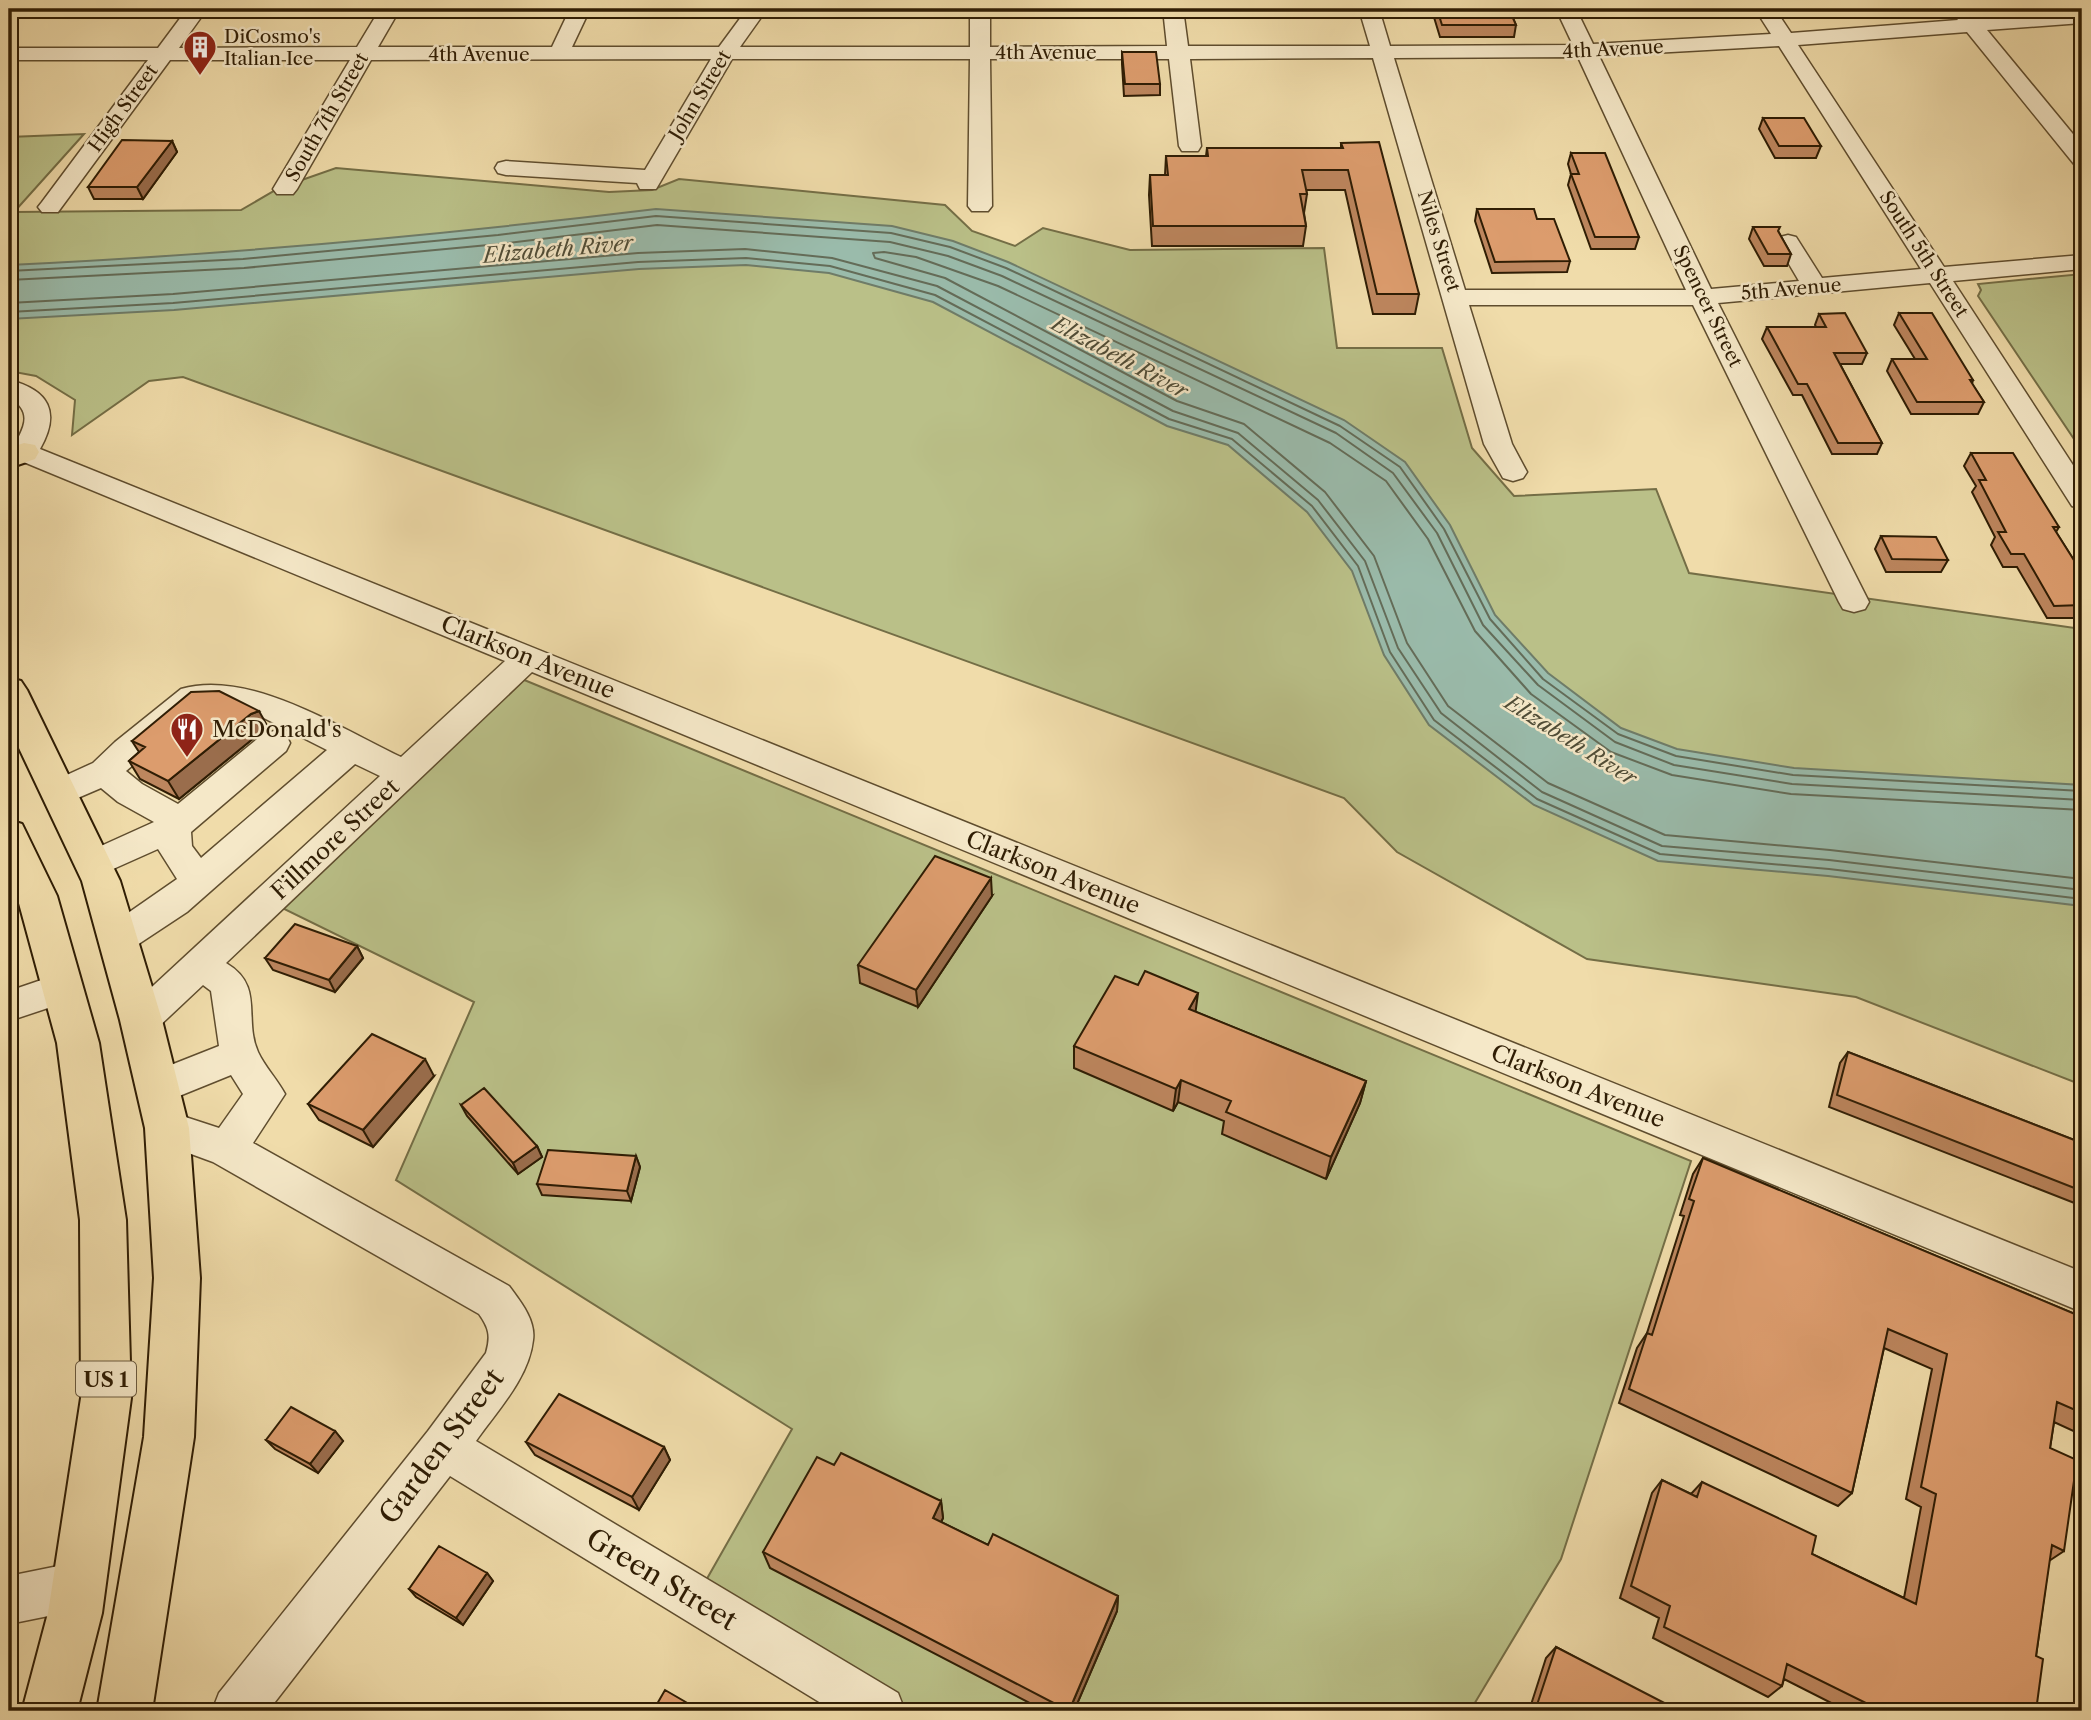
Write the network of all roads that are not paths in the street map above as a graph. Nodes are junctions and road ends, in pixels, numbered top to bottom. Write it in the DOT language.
graph roads {
  1 [pos="197,9"];
  2 [pos="390,9"];
  3 [pos="580,9"];
  4 [pos="757,9"];
  5 [pos="980,9"];
  6 [pos="1173,9"];
  7 [pos="1368,9"];
  8 [pos="1566,9"];
  9 [pos="1765,9"];
  10 [pos="1965,17"];
  11 [pos="2082,17"];
  12 [pos="1785,40"];
  13 [pos="978,52"];
  14 [pos="1381,52"];
  15 [pos="1586,52"];
  16 [pos="724,53"];
  17 [pos="1179,53"];
  18 [pos="9,54"];
  19 [pos="559,54"];
  20 [pos="162,55"];
  21 [pos="363,55"];
  22 [pos="1190,146"];
  23 [pos="2082,159"];
  24 [pos="506,169"];
  25 [pos="285,189"];
  26 [pos="980,206"];
  27 [pos="50,207"];
  28 [pos="1788,242"];
  29 [pos="2082,262"];
  30 [pos="1939,275"];
  31 [pos="1815,288"];
  32 [pos="1702,297"];
  33 [pos="1456,298"];
  34 [pos="9,388"];
  35 [pos="16,456"];
  36 [pos="1513,472"];
  37 [pos="2082,500"];
  38 [pos="1854,602"];
  39 [pos="529,657"];
  40 [pos="9,690"];
  41 [pos="274,743"];
  42 [pos="352,747"];
  43 [pos="105,772"];
  44 [pos="405,774"];
  45 [pos="59,793"];
  46 [pos="174,827"];
  47 [pos="9,834"];
  48 [pos="93,865"];
  49 [pos="198,881"];
  50 [pos="117,939"];
  51 [pos="200,965"];
  52 [pos="62,988"];
  53 [pos="9,1006"];
  54 [pos="141,1020"];
  55 [pos="239,1055"];
  56 [pos="162,1108"];
  57 [pos="228,1149"];
  58 [pos="2082,1292"];
  59 [pos="444,1447"];
  60 [pos="78,1586"];
  61 [pos="9,1600"];
  62 [pos="50,1711"];
  63 [pos="125,1711"];
  64 [pos="237,1711"];
  65 [pos="880,1711"];
  1 -- 20 [label="street, High Street"];
  2 -- 21 [label="street, South 7th Street"];
  3 -- 19 [label="street"];
  4 -- 16 [label="street, John Street"];
  5 -- 13 [label="street"];
  6 -- 17 [label="street"];
  7 -- 14 [label="street, Niles Street"];
  8 -- 15 [label="street, Spencer Street"];
  9 -- 12 [label="street, South 5th Street"];
  10 -- 11 [label="street, 4th Avenue"];
  10 -- 12 [label="street, 4th Avenue"];
  10 -- 23 [label="street"];
  12 -- 15 [label="street, 4th Avenue"];
  12 -- 30 [label="street, South 5th Street"];
  13 -- 16 [label="street, 4th Avenue"];
  13 -- 17 [label="street, 4th Avenue"];
  13 -- 26 [label="street"];
  14 -- 15 [label="street, 4th Avenue"];
  14 -- 17 [label="street, 4th Avenue"];
  14 -- 33 [label="street, Niles Street"];
  15 -- 32 [label="street, Spencer Street"];
  16 -- 19 [label="street, 4th Avenue"];
  16 -- 24 [label="street, John Street"];
  17 -- 22 [label="street"];
  18 -- 20 [label="street, 4th Avenue"];
  19 -- 21 [label="street, 4th Avenue"];
  20 -- 21 [label="street, 4th Avenue"];
  20 -- 27 [label="street, High Street"];
  21 -- 25 [label="street, South 7th Street"];
  28 -- 31 [label="street"];
  29 -- 30 [label="street, 5th Avenue"];
  30 -- 31 [label="street, 5th Avenue"];
  30 -- 37 [label="street, South 5th Street"];
  31 -- 32 [label="street, 5th Avenue"];
  32 -- 33 [label="street, 5th Avenue"];
  32 -- 38 [label="street, Spencer Street"];
  33 -- 36 [label="street, Niles Street"];
  34 -- 35 [label="street"];
  35 -- 39 [label="street, Clarkson Avenue"];
  39 -- 44 [label="street, Fillmore Street"];
  39 -- 58 [label="street, Clarkson Avenue"];
  40 -- 45 [label="highway"];
  41 -- 46 [label="street"];
  42 -- 43 [label="street"];
  42 -- 44 [label="street"];
  42 -- 49 [label="street"];
  43 -- 45 [label="street"];
  43 -- 46 [label="street"];
  44 -- 51 [label="street, Fillmore Street"];
  45 -- 48 [label="highway"];
  46 -- 48 [label="street"];
  46 -- 49 [label="street"];
  47 -- 52 [label="highway, US 1"];
  48 -- 50 [label="highway"];
  49 -- 50 [label="street"];
  50 -- 54 [label="highway"];
  51 -- 54 [label="street, Fillmore Street"];
  51 -- 55 [label="street"];
  52 -- 53 [label="street"];
  52 -- 60 [label="highway, US 1"];
  54 -- 56 [label="highway"];
  55 -- 56 [label="street"];
  55 -- 57 [label="street"];
  56 -- 57 [label="street, Garden Street"];
  56 -- 63 [label="highway"];
  57 -- 59 [label="street, Garden Street"];
  59 -- 64 [label="street, Garden Street"];
  59 -- 65 [label="street, Green Street"];
  60 -- 61 [label="street"];
  60 -- 62 [label="highway, US 1"];
}
